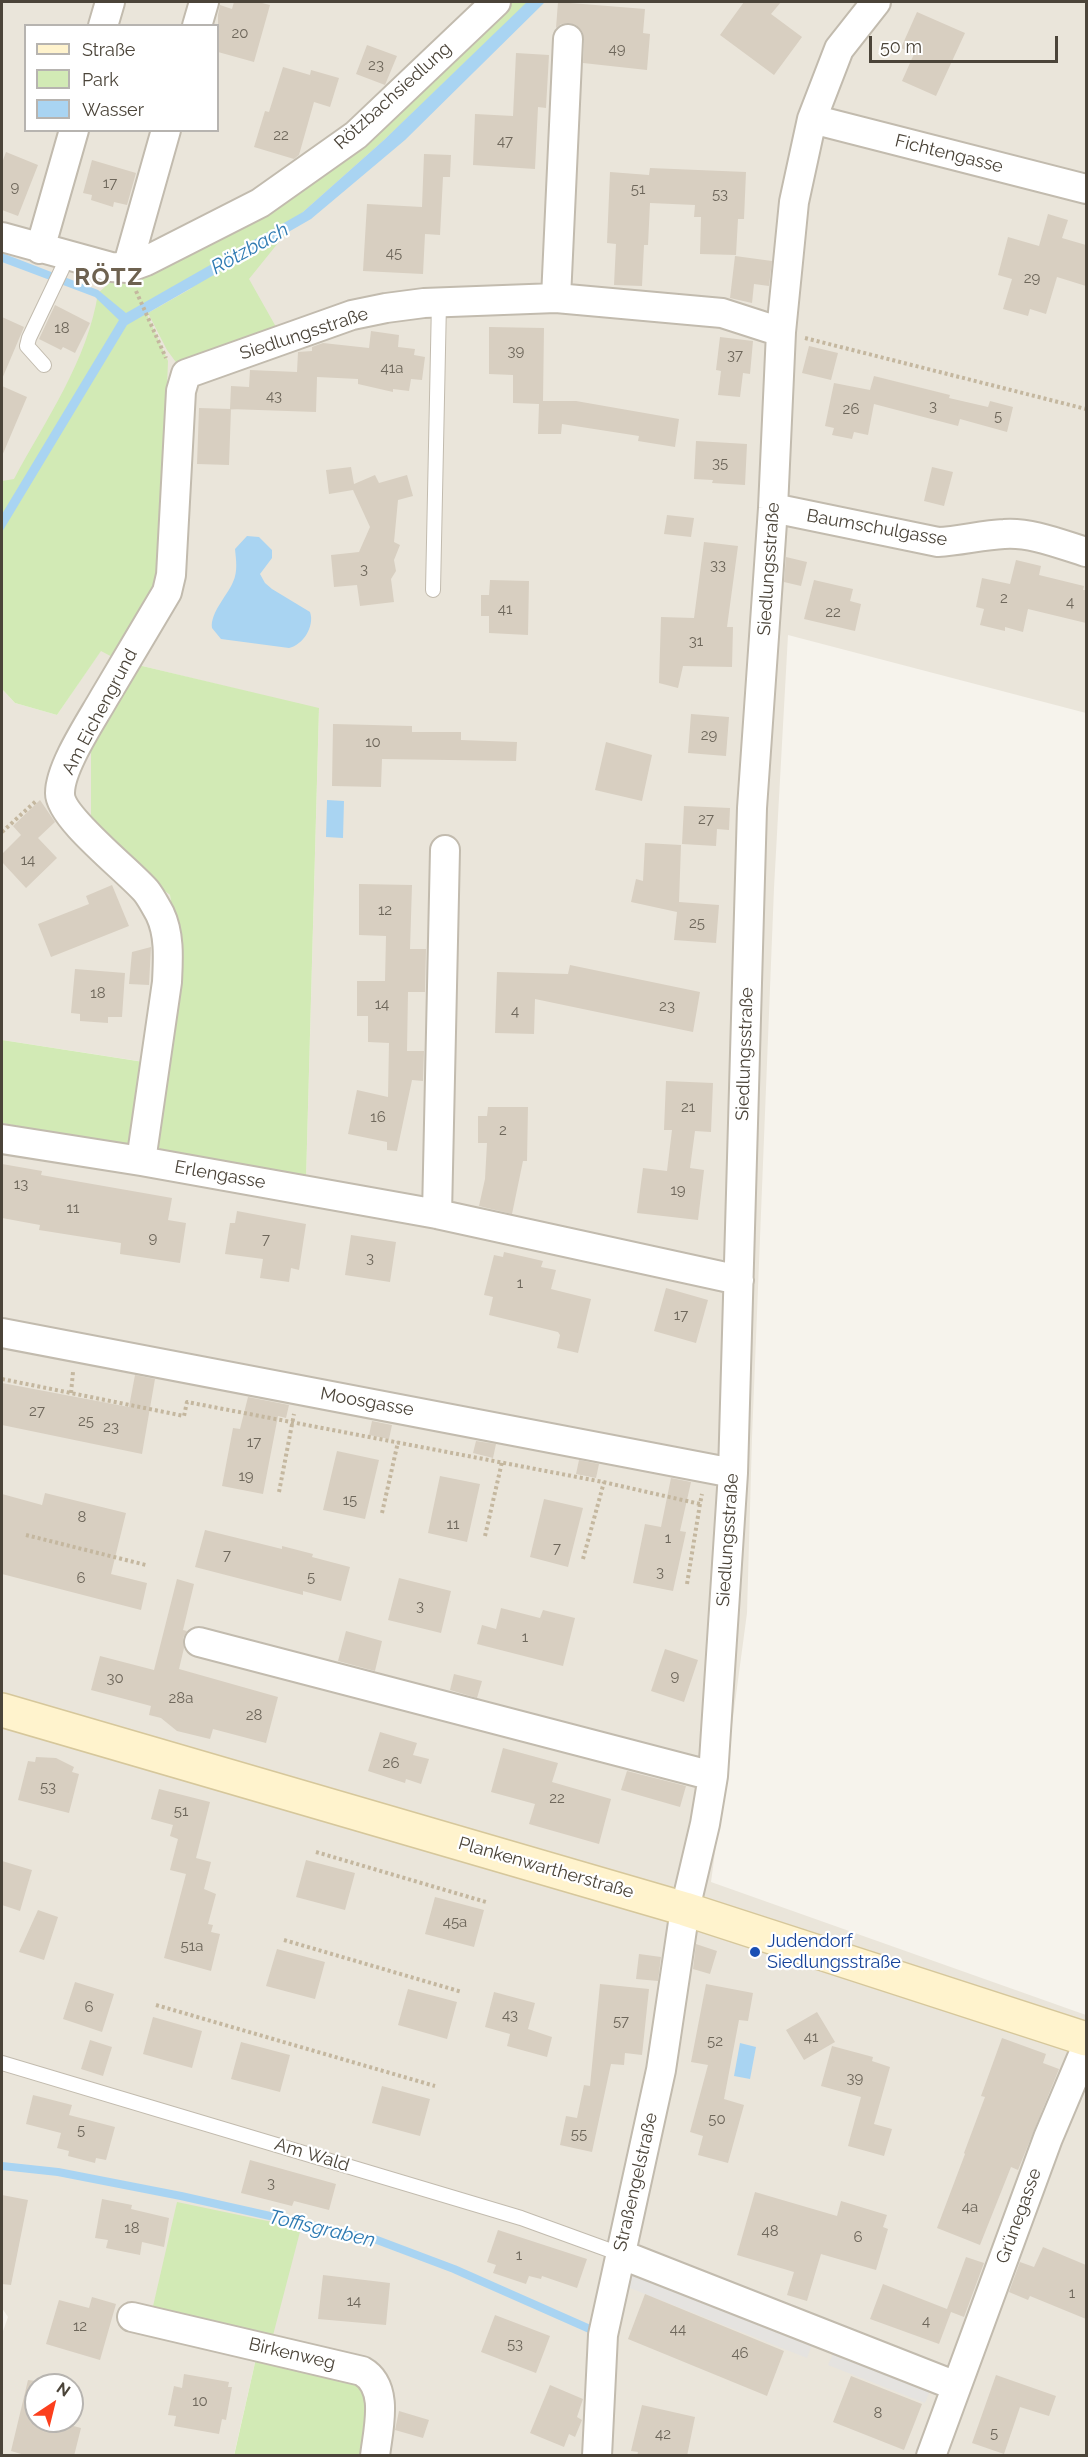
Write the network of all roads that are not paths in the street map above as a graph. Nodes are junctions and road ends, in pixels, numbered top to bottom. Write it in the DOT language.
graph roads {
  1 [pos="110,2"];
  2 [pos="204,2"];
  3 [pos="496,2"];
  4 [pos="876,2"];
  5 [pos="104,24"];
  6 [pos="198,24"];
  7 [pos="568,39"];
  8 [pos="812,118"];
  9 [pos="74,132"];
  10 [pos="166,132"];
  11 [pos="1086,189"];
  12 [pos="2,237"];
  13 [pos="56,258"];
  14 [pos="131,279"];
  15 [pos="556,298"];
  16 [pos="439,302"];
  17 [pos="781,332"];
  18 [pos="44,366"];
  19 [pos="186,375"];
  20 [pos="773,508"];
  21 [pos="1086,552"];
  22 [pos="433,590"];
  23 [pos="445,850"];
  24 [pos="2,1139"];
  25 [pos="141,1161"];
  26 [pos="437,1214"];
  27 [pos="739,1280"];
  28 [pos="2,1333"];
  29 [pos="720,1470"];
  30 [pos="199,1642"];
  31 [pos="2,1710"];
  32 [pos="713,1776"];
  33 [pos="685,1909"];
  34 [pos="1086,2039"];
  35 [pos="1086,2048"];
  36 [pos="2,2062"];
  37 [pos="620,2254"];
  38 [pos="132,2317"];
  39 [pos="956,2386"];
  40 [pos="375,2456"];
  41 [pos="597,2456"];
  42 [pos="930,2456"];
  1 -- 5 [label="street"];
  2 -- 6 [label="street"];
  3 -- 14 [label="street, Rötzbachsiedlung"];
  4 -- 8 [label="street, Siedlungsstraße"];
  7 -- 15 [label="street"];
  8 -- 11 [label="street, Fichtengasse"];
  8 -- 17 [label="street, Siedlungsstraße"];
  9 -- 13 [label="street"];
  10 -- 14 [label="street"];
  12 -- 13 [label="street"];
  13 -- 14 [label="street"];
  13 -- 18 [label="lane"];
  15 -- 16 [label="street, Siedlungsstraße"];
  15 -- 17 [label="street, Siedlungsstraße"];
  16 -- 19 [label="street, Siedlungsstraße"];
  16 -- 22 [label="lane"];
  17 -- 20 [label="street, Siedlungsstraße"];
  19 -- 25 [label="street, Am Eichengrund"];
  20 -- 21 [label="street, Baumschulgasse"];
  20 -- 27 [label="street, Siedlungsstraße"];
  23 -- 26 [label="street"];
  24 -- 25 [label="street, Erlengasse"];
  25 -- 26 [label="street, Erlengasse"];
  26 -- 27 [label="street, Erlengasse"];
  27 -- 29 [label="street, Siedlungsstraße"];
  28 -- 29 [label="street, Moosgasse"];
  29 -- 32 [label="street, Siedlungsstraße"];
  30 -- 32 [label="street"];
  31 -- 33 [label="main road, Plankenwartherstraße"];
  32 -- 33 [label="street, Siedlungsstraße"];
  33 -- 34 [label="main road, Plankenwartherstraße"];
  33 -- 37 [label="street, Straßengelstraße"];
  35 -- 39 [label="street, Grünegasse"];
  36 -- 37 [label="lane, Am Wald"];
  37 -- 39 [label="street"];
  37 -- 41 [label="street, Straßengelstraße"];
  38 -- 40 [label="street, Birkenweg"];
  39 -- 42 [label="street, Grünegasse"];
}
